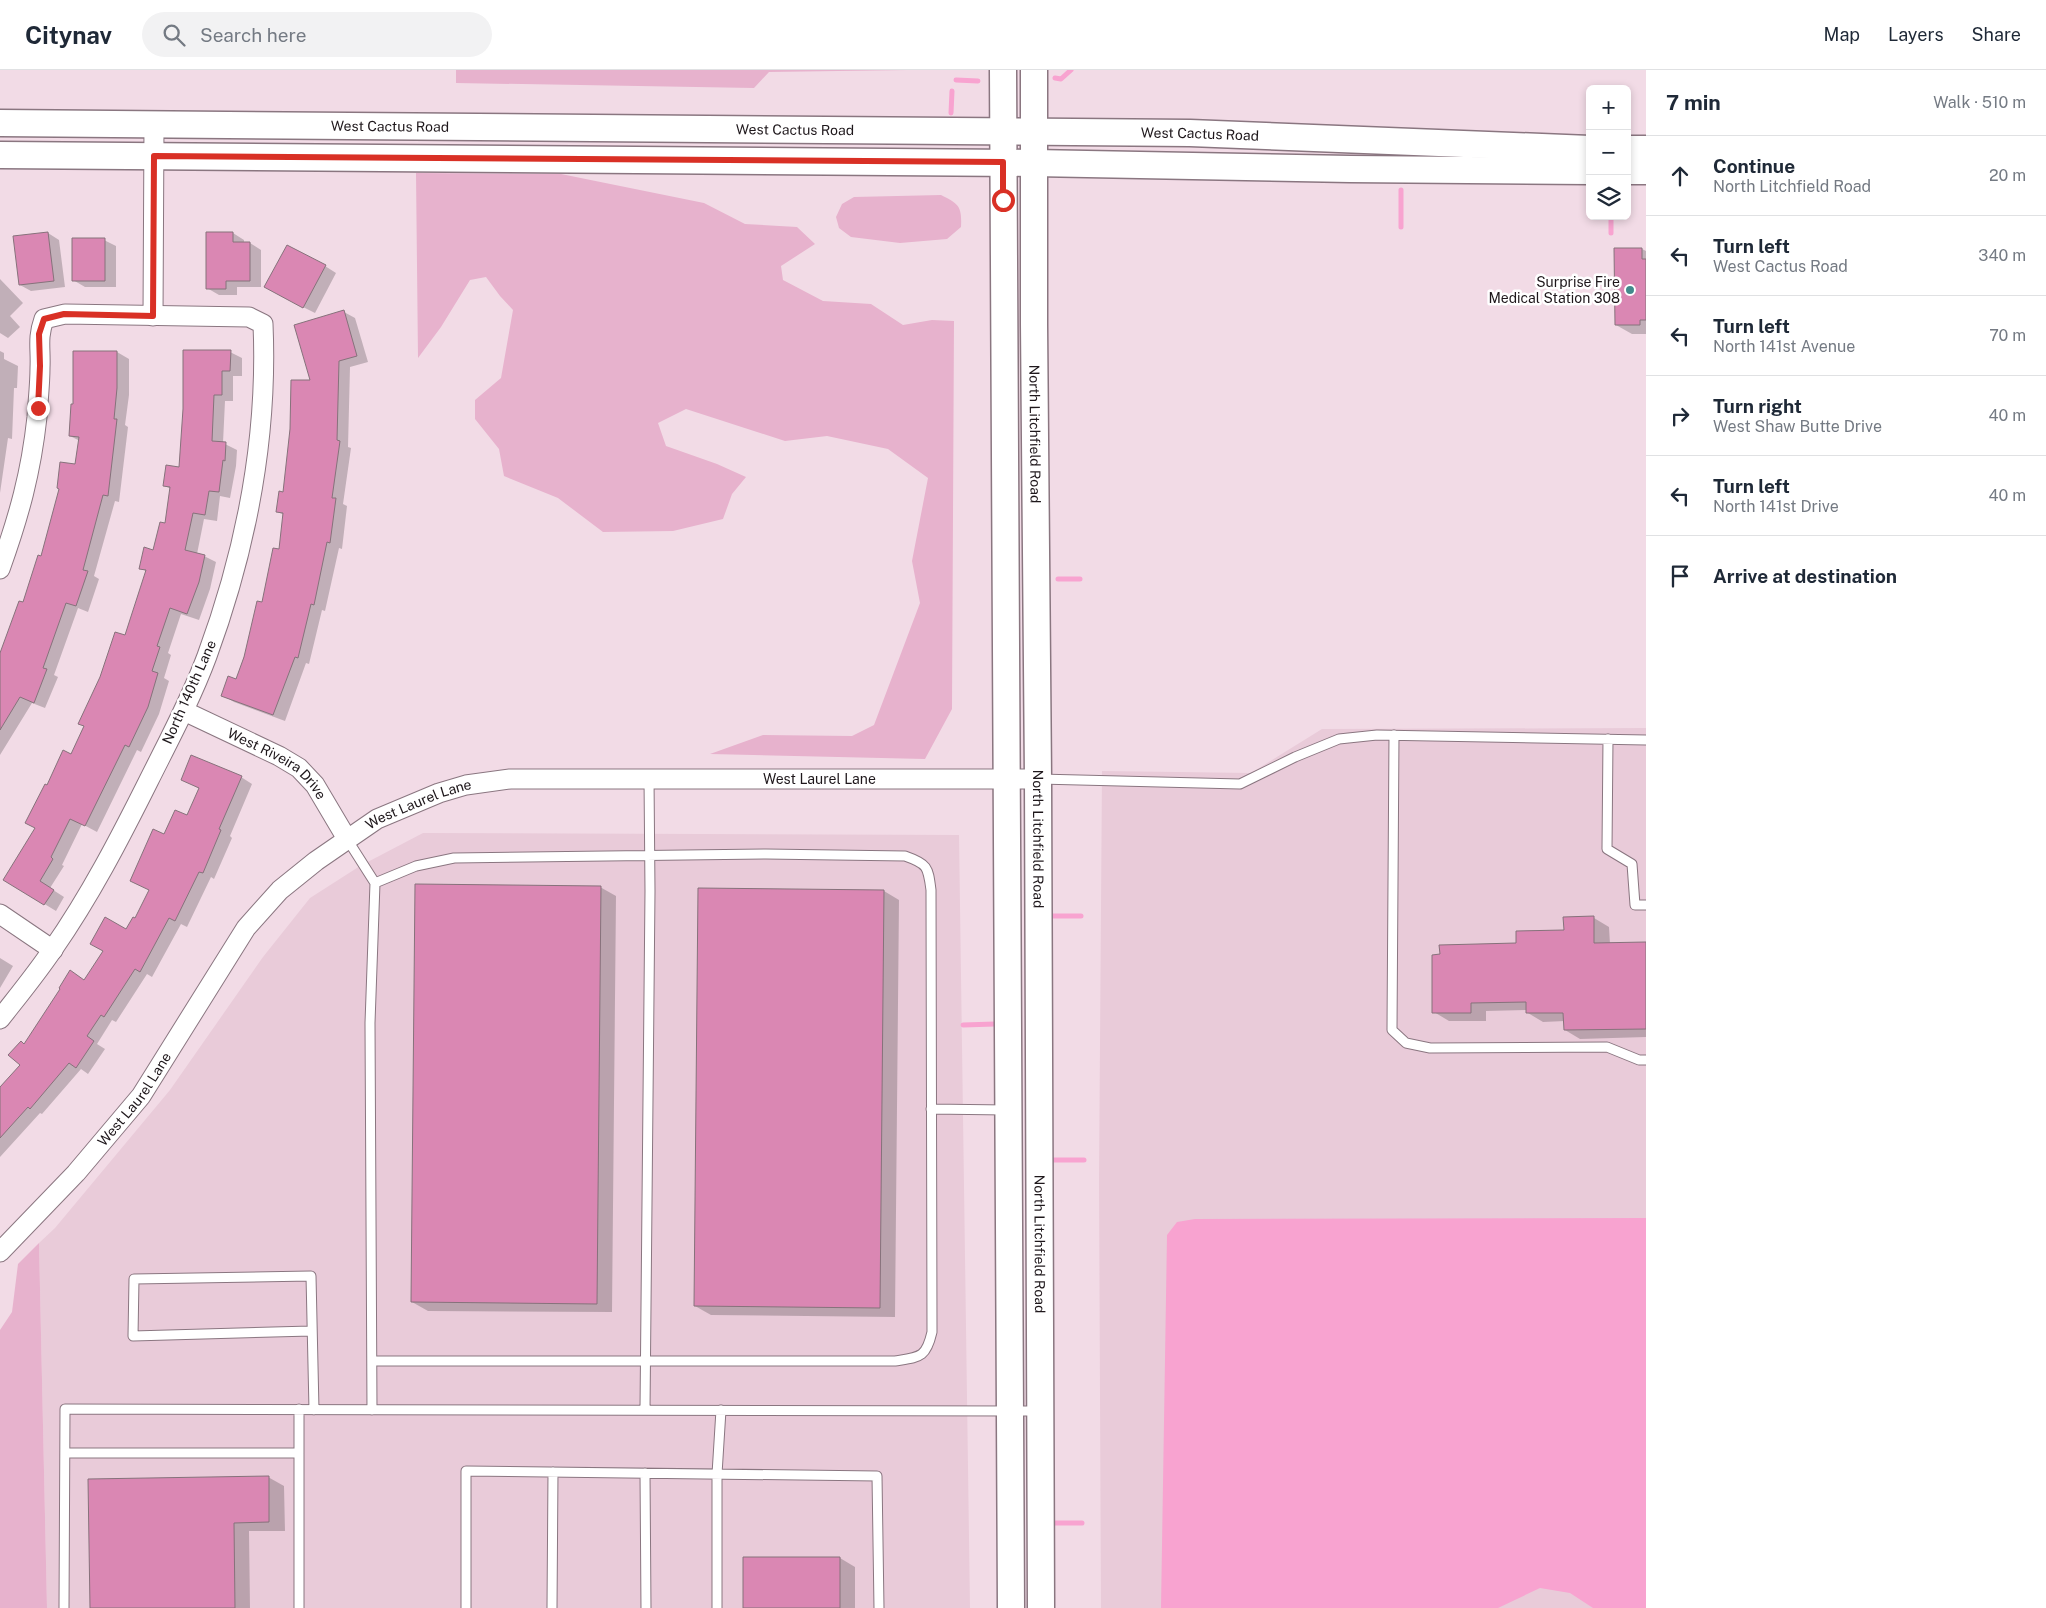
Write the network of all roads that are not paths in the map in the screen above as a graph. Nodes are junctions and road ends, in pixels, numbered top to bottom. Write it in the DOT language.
graph roads {
  1 [pos="1003,70"];
  2 [pos="1034,70"];
  3 [pos="0,123"];
  4 [pos="154,124"];
  5 [pos="1034,131"];
  6 [pos="1003,132"];
  7 [pos="1586,149"];
  8 [pos="1631,149"];
  9 [pos="1646,150"];
  10 [pos="0,155"];
  11 [pos="154,156"];
  12 [pos="1003,162"];
  13 [pos="1034,162"];
  14 [pos="1586,171"];
  15 [pos="1631,171"];
  16 [pos="1646,171"];
  17 [pos="153,316"];
  18 [pos="0,568"];
  19 [pos="184,711"];
  20 [pos="1394,735"];
  21 [pos="1608,739"];
  22 [pos="1646,740"];
  23 [pos="648,777"];
  24 [pos="1008,778"];
  25 [pos="1038,779"];
  26 [pos="347,839"];
  27 [pos="648,855"];
  28 [pos="375,883"];
  29 [pos="1646,905"];
  30 [pos="0,914"];
  31 [pos="53,950"];
  32 [pos="0,1019"];
  33 [pos="1646,1060"];
  34 [pos="931,1109"];
  35 [pos="1009,1110"];
  36 [pos="0,1252"];
  37 [pos="312,1331"];
  38 [pos="647,1361"];
  39 [pos="372,1362"];
  40 [pos="299,1409"];
  41 [pos="314,1410"];
  42 [pos="372,1410"];
  43 [pos="645,1410"];
  44 [pos="721,1410"];
  45 [pos="1040,1411"];
  46 [pos="1010,1412"];
  47 [pos="64,1453"];
  48 [pos="299,1453"];
  49 [pos="553,1472"];
  50 [pos="645,1473"];
  51 [pos="717,1474"];
  52 [pos="64,1608"];
  53 [pos="300,1608"];
  54 [pos="466,1608"];
  55 [pos="552,1608"];
  56 [pos="646,1608"];
  57 [pos="717,1608"];
  58 [pos="879,1608"];
  59 [pos="1011,1608"];
  60 [pos="1041,1608"];
  1 -- 6 [label="main road"];
  2 -- 5 [label="main road, North Litchfield Road"];
  3 -- 4 [label="main road, West Cactus Road"];
  4 -- 6 [label="main road, West Cactus Road"];
  4 -- 11 [label="street"];
  5 -- 6 [label="main road, West Cactus Road"];
  5 -- 7 [label="main road, West Cactus Road"];
  5 -- 13 [label="main road, North Litchfield Road"];
  6 -- 12 [label="main road"];
  8 -- 9 [label="main road"];
  10 -- 11 [label="main road"];
  11 -- 12 [label="main road"];
  11 -- 17 [label="street"];
  12 -- 13 [label="main road"];
  12 -- 24 [label="main road"];
  13 -- 14 [label="main road"];
  13 -- 25 [label="main road, North Litchfield Road"];
  15 -- 16 [label="main road"];
  17 -- 18 [label="street"];
  17 -- 19 [label="street, North 140th Lane"];
  19 -- 26 [label="street, West Riveira Drive"];
  19 -- 31 [label="street, North 140th Lane"];
  20 -- 21 [label="lane"];
  20 -- 25 [label="lane"];
  20 -- 33 [label="lane"];
  21 -- 22 [label="lane"];
  21 -- 29 [label="lane"];
  23 -- 24 [label="street, West Laurel Lane"];
  23 -- 26 [label="street, West Laurel Lane"];
  23 -- 27 [label="lane"];
  24 -- 25 [label="street, West Laurel Lane"];
  24 -- 35 [label="main road"];
  25 -- 45 [label="main road, North Litchfield Road"];
  26 -- 28 [label="lane"];
  26 -- 36 [label="street, West Laurel Lane"];
  27 -- 28 [label="lane"];
  27 -- 34 [label="lane"];
  27 -- 38 [label="lane"];
  28 -- 39 [label="lane"];
  30 -- 31 [label="street"];
  31 -- 32 [label="street, North 140th Lane"];
  34 -- 35 [label="lane"];
  34 -- 38 [label="lane"];
  35 -- 46 [label="main road"];
  37 -- 37 [label="lane"];
  37 -- 41 [label="lane"];
  38 -- 39 [label="lane"];
  38 -- 43 [label="lane"];
  39 -- 42 [label="lane"];
  40 -- 41 [label="lane"];
  40 -- 47 [label="lane"];
  40 -- 48 [label="lane"];
  41 -- 42 [label="lane"];
  42 -- 43 [label="lane"];
  43 -- 44 [label="lane"];
  44 -- 46 [label="lane"];
  44 -- 51 [label="lane"];
  45 -- 46 [label="lane"];
  45 -- 60 [label="main road, North Litchfield Road"];
  46 -- 59 [label="main road"];
  47 -- 48 [label="lane"];
  47 -- 52 [label="lane"];
  48 -- 53 [label="lane"];
  49 -- 50 [label="lane"];
  49 -- 54 [label="lane"];
  49 -- 55 [label="lane"];
  50 -- 51 [label="lane"];
  50 -- 56 [label="lane"];
  51 -- 57 [label="lane"];
  51 -- 58 [label="lane"];
}
